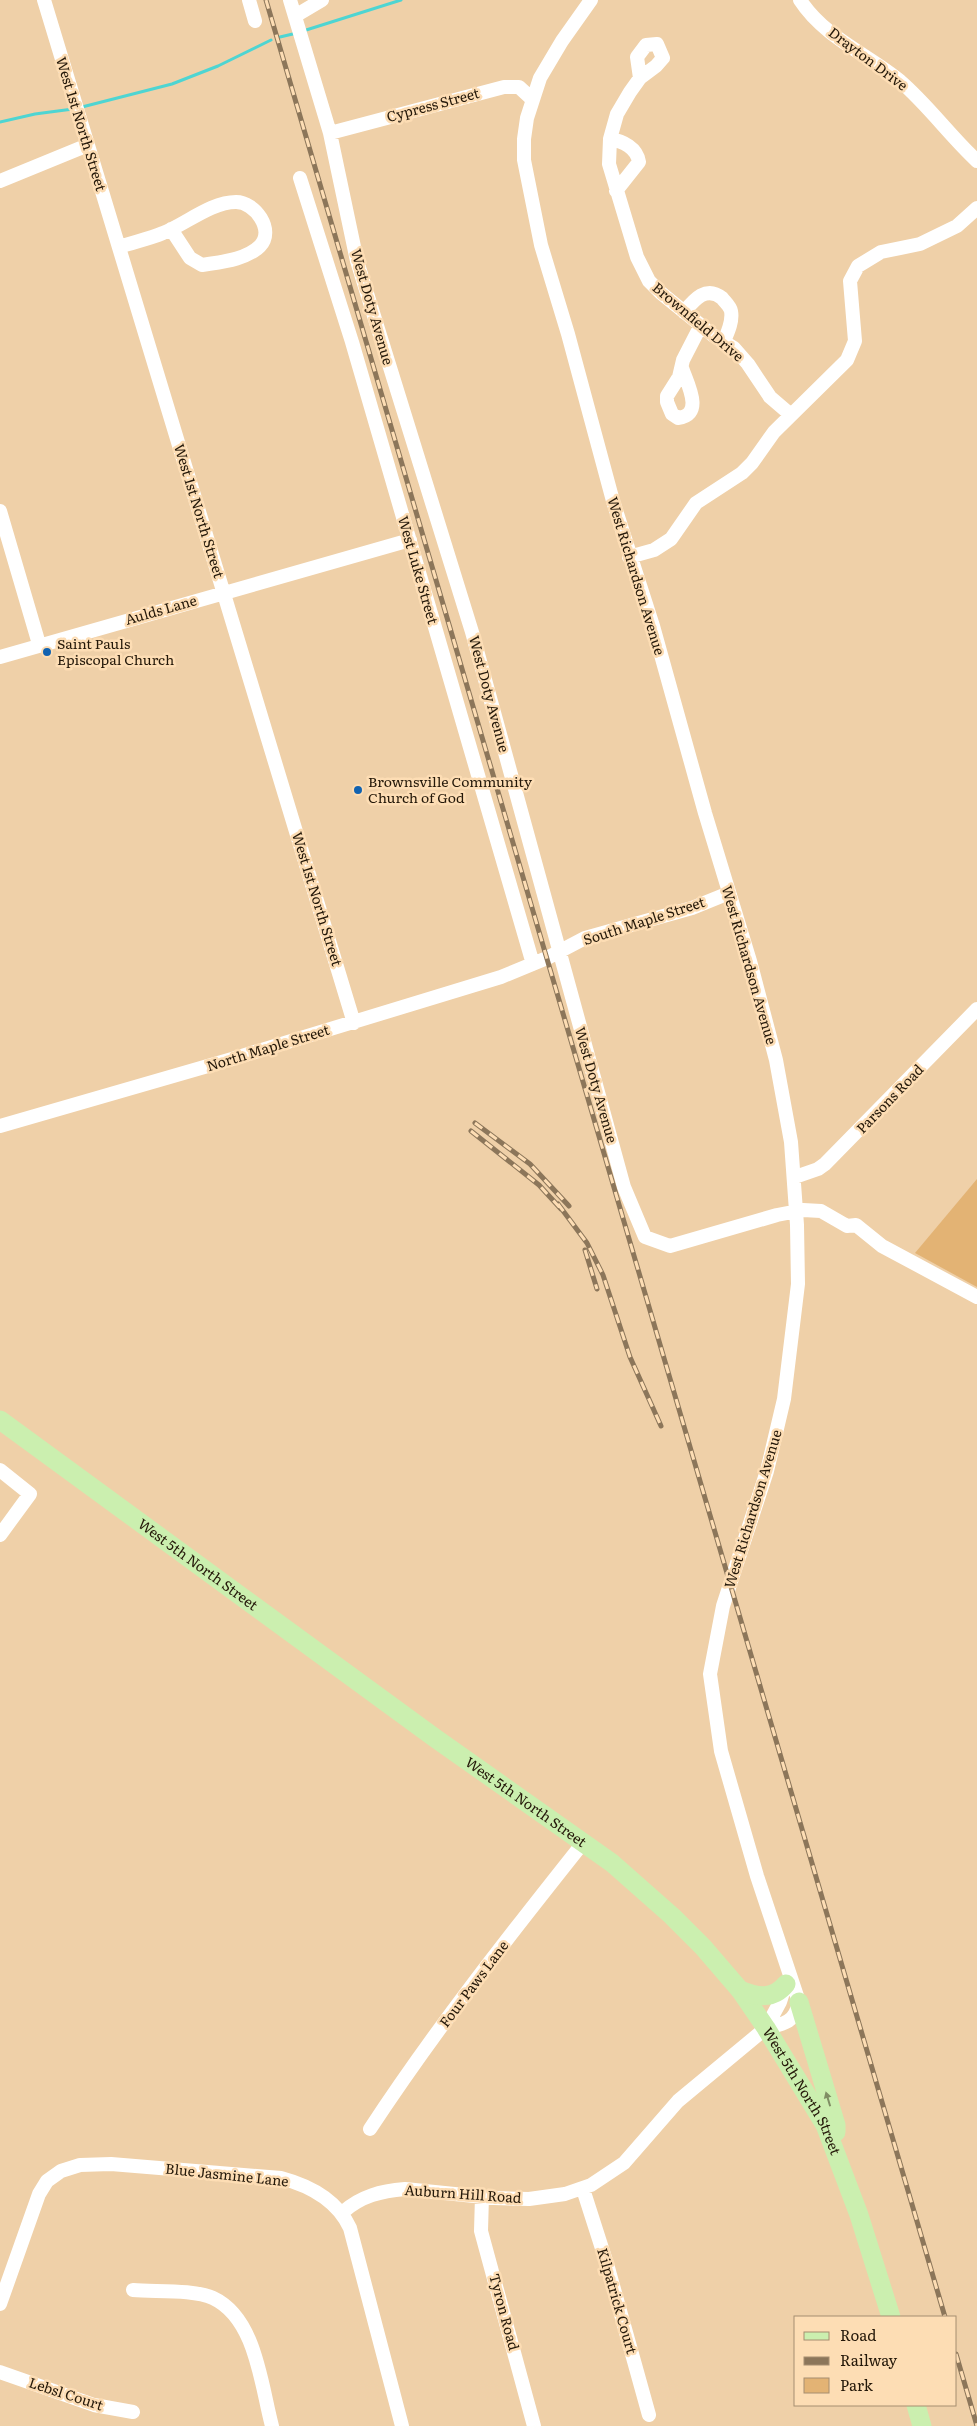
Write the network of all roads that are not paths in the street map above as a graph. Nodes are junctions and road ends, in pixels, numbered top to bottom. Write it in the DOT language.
graph roads {
  1 [pos="44,0"];
  2 [pos="248,0"];
  3 [pos="290,0"];
  4 [pos="322,0"];
  5 [pos="591,0"];
  6 [pos="800,0"];
  7 [pos="295,16"];
  8 [pos="255,21"];
  9 [pos="640,78"];
  10 [pos="532,99"];
  11 [pos="330,133"];
  12 [pos="610,139"];
  13 [pos="88,145"];
  14 [pos="977,161"];
  15 [pos="300,178"];
  16 [pos="0,181"];
  17 [pos="616,190"];
  18 [pos="977,208"];
  19 [pos="171,229"];
  20 [pos="119,247"];
  21 [pos="684,312"];
  22 [pos="701,325"];
  23 [pos="724,342"];
  24 [pos="682,368"];
  25 [pos="791,415"];
  26 [pos="0,512"];
  27 [pos="410,540"];
  28 [pos="629,557"];
  29 [pos="224,593"];
  30 [pos="39,644"];
  31 [pos="0,657"];
  32 [pos="729,893"];
  33 [pos="558,950"];
  34 [pos="533,964"];
  35 [pos="977,1009"];
  36 [pos="354,1022"];
  37 [pos="0,1126"];
  38 [pos="795,1177"];
  39 [pos="796,1211"];
  40 [pos="977,1298"];
  41 [pos="0,1420"];
  42 [pos="0,1470"];
  43 [pos="0,1535"];
  44 [pos="583,1843"];
  45 [pos="782,1952"];
  46 [pos="786,1984"];
  47 [pos="740,1990"];
  48 [pos="799,2002"];
  49 [pos="766,2028"];
  50 [pos="370,2129"];
  51 [pos="833,2146"];
  52 [pos="582,2189"];
  53 [pos="482,2196"];
  54 [pos="343,2212"];
  55 [pos="133,2290"];
  56 [pos="0,2304"];
  57 [pos="891,2316"];
  58 [pos="0,2372"];
  59 [pos="916,2406"];
  60 [pos="133,2412"];
  61 [pos="649,2415"];
  62 [pos="272,2426"];
  63 [pos="402,2426"];
  64 [pos="534,2426"];
  65 [pos="922,2426"];
  1 -- 13 [label="street, West 1st North Street"];
  2 -- 8 [label="street"];
  3 -- 7 [label="street, West Doty Avenue"];
  4 -- 7 [label="street"];
  5 -- 10 [label="street, West Richardson Avenue"];
  6 -- 14 [label="street, Drayton Drive"];
  7 -- 11 [label="street, West Doty Avenue"];
  9 -- 12 [label="street, Brownfield Drive"];
  10 -- 11 [label="street, Cypress Street"];
  10 -- 28 [label="street, West Richardson Avenue"];
  11 -- 33 [label="street, West Doty Avenue"];
  12 -- 17 [label="street, Brownfield Drive"];
  12 -- 17 [label="street"];
  13 -- 16 [label="street"];
  13 -- 20 [label="street, West 1st North Street"];
  15 -- 27 [label="street, West Luke Street"];
  17 -- 21 [label="street, Brownfield Drive"];
  18 -- 25 [label="street"];
  19 -- 19 [label="street"];
  19 -- 20 [label="street"];
  20 -- 29 [label="street, West 1st North Street"];
  21 -- 22 [label="street, Brownfield Drive"];
  21 -- 23 [label="street"];
  22 -- 23 [label="street, Brownfield Drive"];
  22 -- 24 [label="street"];
  23 -- 25 [label="street, Brownfield Drive"];
  25 -- 28 [label="street"];
  26 -- 30 [label="street"];
  27 -- 29 [label="street, Aulds Lane"];
  27 -- 34 [label="street, West Luke Street"];
  28 -- 32 [label="street, West Richardson Avenue"];
  29 -- 30 [label="street, Aulds Lane"];
  29 -- 36 [label="street, West 1st North Street"];
  30 -- 31 [label="street, Aulds Lane"];
  32 -- 33 [label="street, South Maple Street"];
  32 -- 38 [label="street, West Richardson Avenue"];
  33 -- 34 [label="street, South Maple Street"];
  33 -- 39 [label="street, West Doty Avenue"];
  34 -- 36 [label="street, North Maple Street"];
  35 -- 38 [label="street, Parsons Road"];
  36 -- 37 [label="street, North Maple Street"];
  38 -- 39 [label="street, West Richardson Avenue"];
  39 -- 40 [label="street, West Doty Avenue"];
  39 -- 45 [label="street, West Richardson Avenue"];
  41 -- 44 [label="main road, West 5th North Street"];
  42 -- 43 [label="street"];
  44 -- 47 [label="main road, West 5th North Street"];
  44 -- 50 [label="street, Four Paws Lane"];
  45 -- 46 [label="street, West Richardson Avenue"];
  45 -- 48 [label="street, West Richardson Avenue"];
  46 -- 47 [label="main road"];
  46 -- 49 [label="street, West Richardson Avenue"];
  47 -- 49 [label="main road, West 5th North Street"];
  48 -- 49 [label="street"];
  51 -- 48 [label="main road, one-way"];
  49 -- 51 [label="main road, West 5th North Street"];
  49 -- 52 [label="street, Auburn Hill Road"];
  51 -- 57 [label="main road, West 5th North Street"];
  52 -- 53 [label="street, Auburn Hill Road"];
  52 -- 61 [label="street, Kilpatrick Court"];
  53 -- 54 [label="street, Auburn Hill Road"];
  53 -- 64 [label="street, Tyron Road"];
  54 -- 56 [label="street, Blue Jasmine Lane"];
  54 -- 63 [label="street"];
  55 -- 62 [label="street"];
  58 -- 60 [label="street, Lebsl Court"];
  59 -- 65 [label="main road"];
}
